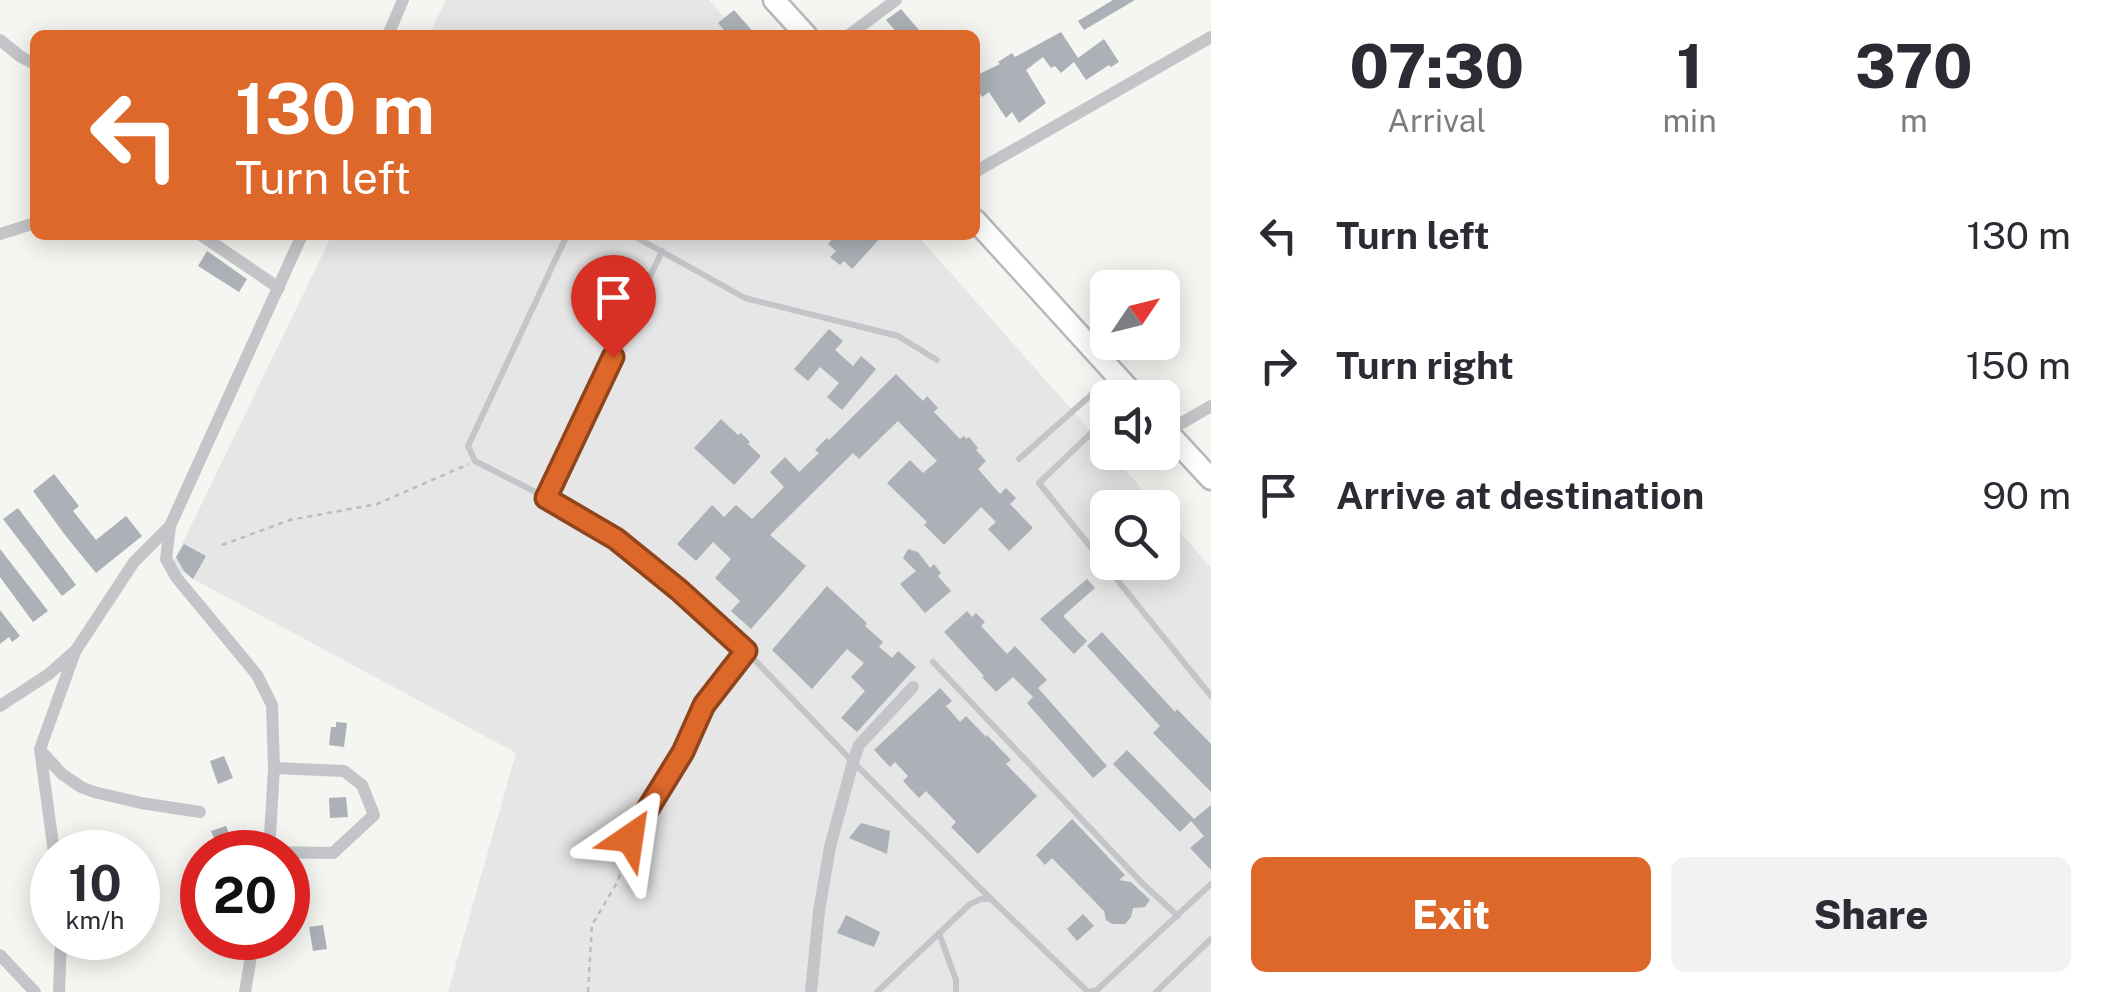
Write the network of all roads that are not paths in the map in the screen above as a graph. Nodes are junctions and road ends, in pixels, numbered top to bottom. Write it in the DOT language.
graph roads {
  1 [pos="403,0"];
  2 [pos="774,0"];
  3 [pos="896,0"];
  4 [pos="390,30"];
  5 [pos="801,30"];
  6 [pos="856,30"];
  7 [pos="1211,37"];
  8 [pos="0,40"];
  9 [pos="30,62"];
  10 [pos="980,169"];
  11 [pos="30,225"];
  12 [pos="980,226"];
  13 [pos="0,234"];
  14 [pos="208,240"];
  15 [pos="300,240"];
  16 [pos="565,240"];
  17 [pos="641,240"];
  18 [pos="662,251"];
  19 [pos="279,288"];
  20 [pos="937,360"];
  21 [pos="1115,374"];
  22 [pos="1120,380"];
  23 [pos="1211,406"];
  24 [pos="1180,422"];
  25 [pos="1090,434"];
  26 [pos="1180,446"];
  27 [pos="1018,458"];
  28 [pos="1211,480"];
  29 [pos="546,498"];
  30 [pos="170,526"];
  31 [pos="76,650"];
  32 [pos="746,651"];
  33 [pos="933,662"];
  34 [pos="913,688"];
  35 [pos="1211,696"];
  36 [pos="0,706"];
  37 [pos="41,751"];
  38 [pos="853,762"];
  39 [pos="274,768"];
  40 [pos="200,812"];
  41 [pos="51,830"];
  42 [pos="270,830"];
  43 [pos="630,838"];
  44 [pos="310,853"];
  45 [pos="1211,884"];
  46 [pos="990,899"];
  47 [pos="1178,916"];
  48 [pos="939,933"];
  49 [pos="1211,939"];
  50 [pos="0,956"];
  51 [pos="60,960"];
  52 [pos="250,960"];
  53 [pos="35,992"];
  54 [pos="59,992"];
  55 [pos="244,992"];
  56 [pos="811,992"];
  57 [pos="877,992"];
  58 [pos="956,992"];
  59 [pos="1156,992"];
  1 -- 4 [label="street"];
  2 -- 5 [label="main road"];
  3 -- 6 [label="street"];
  7 -- 10 [label="street"];
  8 -- 9 [label="street"];
  11 -- 13 [label="street"];
  12 -- 21 [label="main road"];
  14 -- 19 [label="street"];
  15 -- 19 [label="street"];
  16 -- 29 [label="lane"];
  17 -- 18 [label="lane"];
  18 -- 20 [label="lane"];
  18 -- 29 [label="lane"];
  19 -- 30 [label="street"];
  21 -- 22 [label="main road"];
  21 -- 27 [label="lane"];
  23 -- 24 [label="street"];
  25 -- 35 [label="lane"];
  26 -- 28 [label="main road"];
  29 -- 32 [label="lane"];
  30 -- 31 [label="street"];
  30 -- 39 [label="street"];
  31 -- 36 [label="street"];
  31 -- 37 [label="street"];
  32 -- 38 [label="lane"];
  32 -- 43 [label="lane"];
  33 -- 47 [label="lane"];
  34 -- 38 [label="street"];
  37 -- 40 [label="street"];
  37 -- 41 [label="street"];
  38 -- 46 [label="lane"];
  38 -- 56 [label="street"];
  39 -- 42 [label="street"];
  39 -- 44 [label="street"];
  45 -- 47 [label="lane"];
  46 -- 47 [label="lane"];
  46 -- 48 [label="lane"];
  48 -- 57 [label="lane"];
  48 -- 58 [label="lane"];
  49 -- 59 [label="lane"];
  50 -- 53 [label="street"];
  51 -- 54 [label="street"];
  52 -- 55 [label="street"];
}
